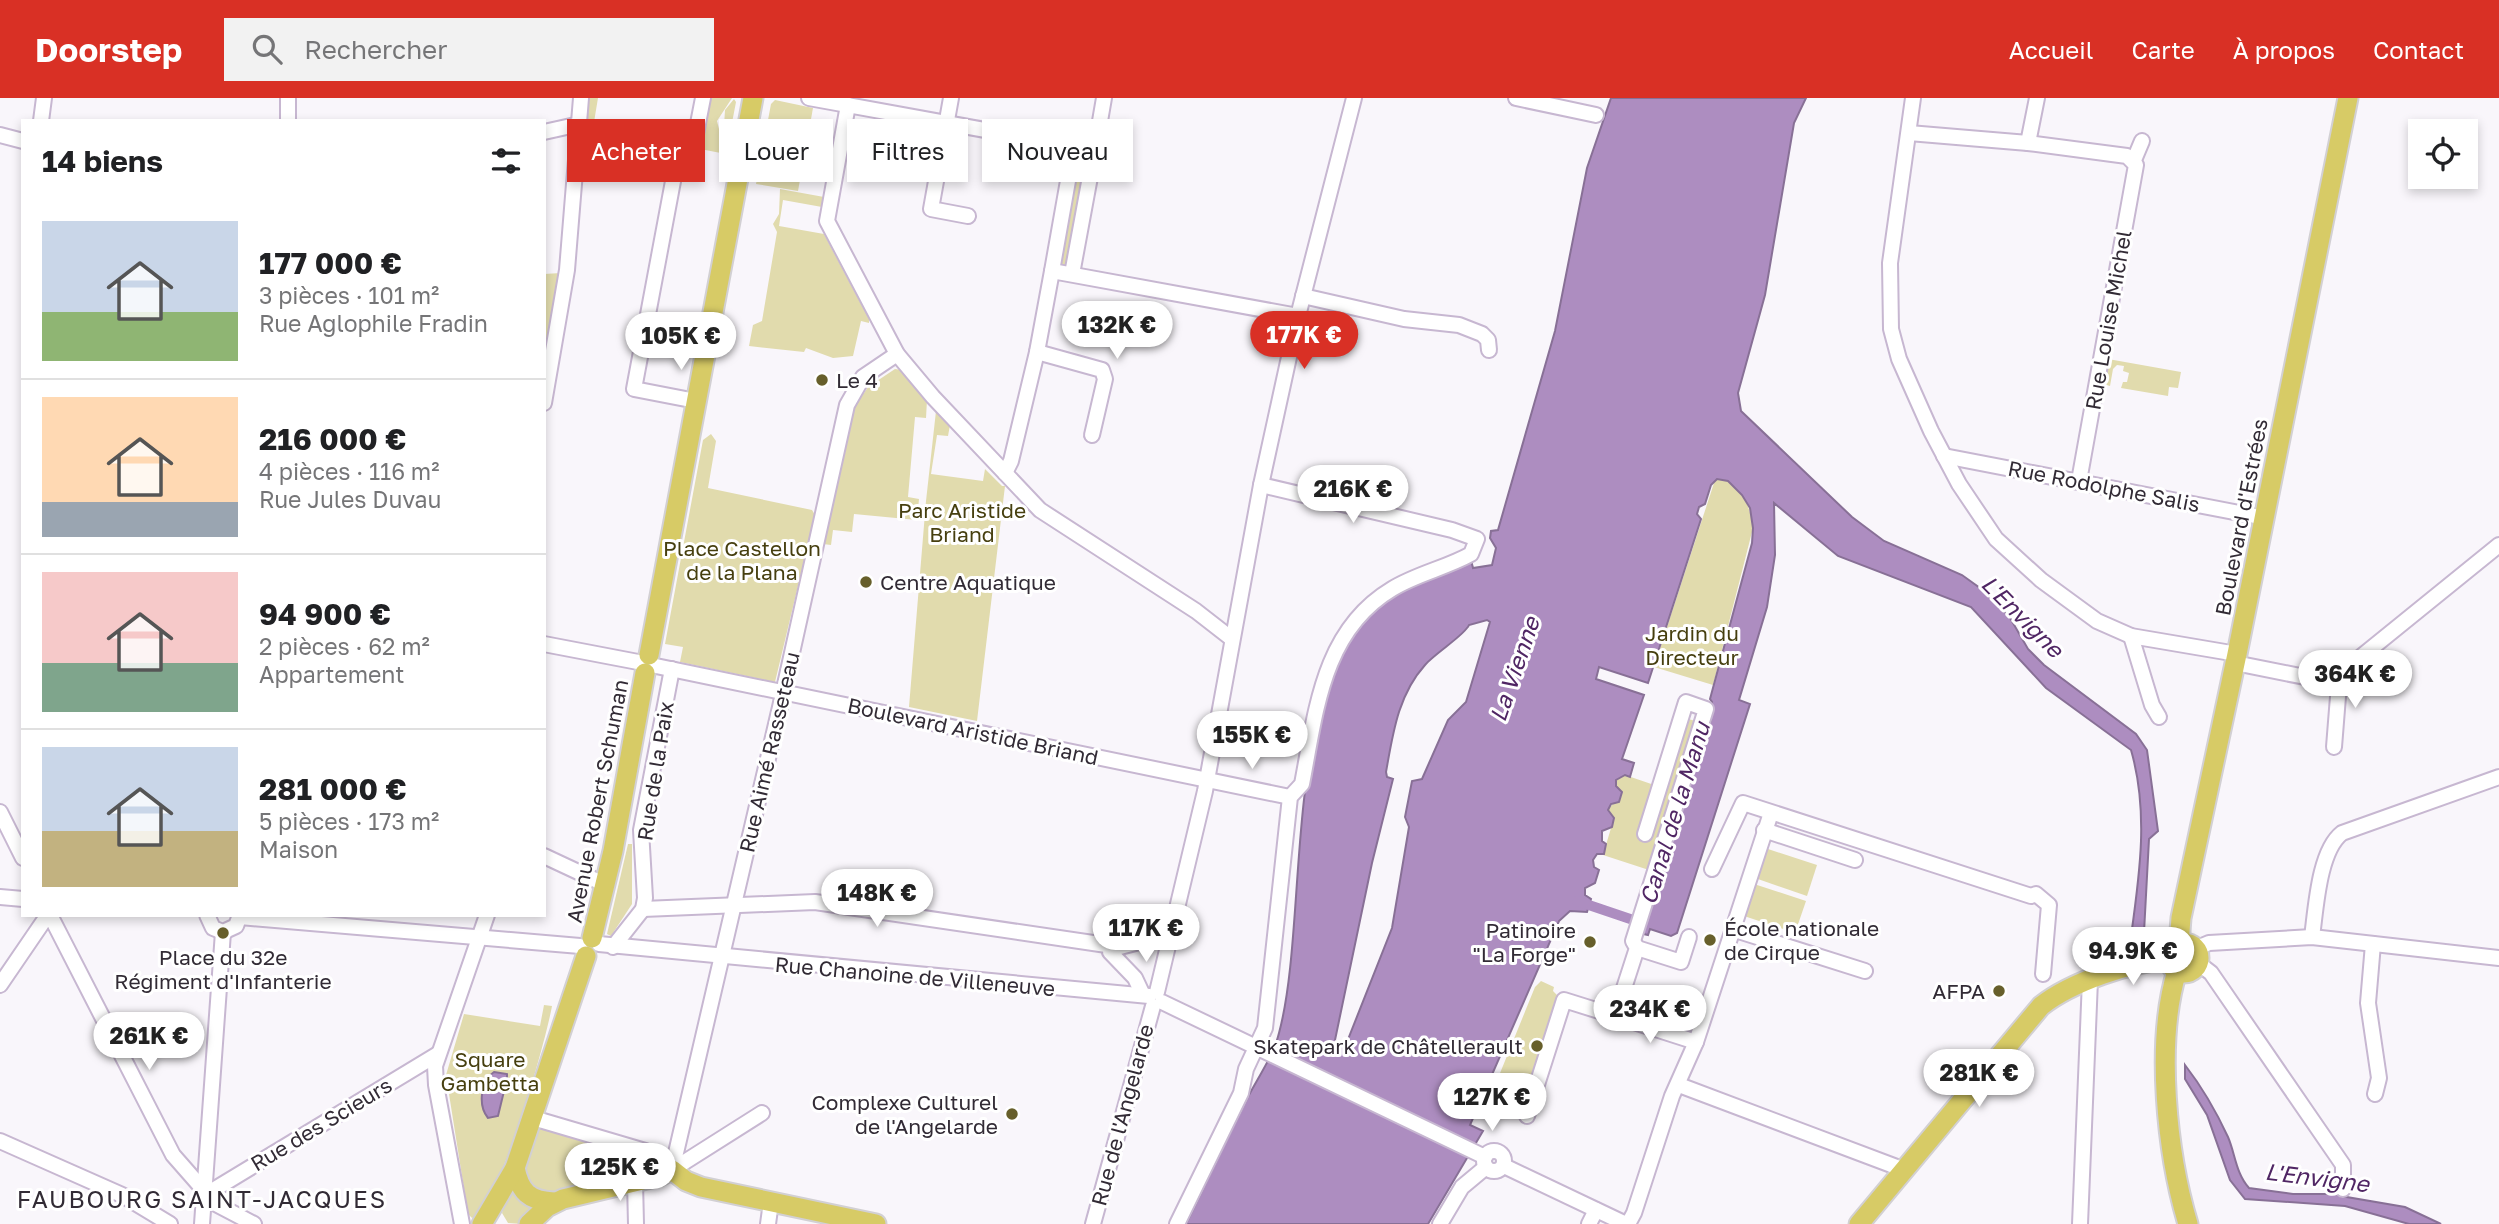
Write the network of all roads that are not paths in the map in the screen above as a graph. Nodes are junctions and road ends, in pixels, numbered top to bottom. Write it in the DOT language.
graph roads {
  1 [pos="44,98"];
  2 [pos="288,98"];
  3 [pos="581,98"];
  4 [pos="703,98"];
  5 [pos="753,98"];
  6 [pos="809,98"];
  7 [pos="951,98"];
  8 [pos="1104,98"];
  9 [pos="1354,98"];
  10 [pos="1516,98"];
  11 [pos="1913,98"];
  12 [pos="2037,98"];
  13 [pos="2348,98"];
  14 [pos="848,105"];
  15 [pos="1596,116"];
  16 [pos="41,119"];
  17 [pos="288,119"];
  18 [pos="580,119"];
  19 [pos="920,119"];
  20 [pos="947,119"];
  21 [pos="1100,119"];
  22 [pos="567,127"];
  23 [pos="546,132"];
  24 [pos="1909,133"];
  25 [pos="0,135"];
  26 [pos="21,140"];
  27 [pos="2142,141"];
  28 [pos="2028,143"];
  29 [pos="2134,160"];
  30 [pos="575,182"];
  31 [pos="936,182"];
  32 [pos="1068,182"];
  33 [pos="1089,182"];
  34 [pos="968,216"];
  35 [pos="1052,271"];
  36 [pos="1072,274"];
  37 [pos="1303,296"];
  38 [pos="1298,316"];
  39 [pos="1489,350"];
  40 [pos="1037,352"];
  41 [pos="898,354"];
  42 [pos="546,393"];
  43 [pos="696,401"];
  44 [pos="1092,435"];
  45 [pos="1944,456"];
  46 [pos="1005,473"];
  47 [pos="2079,481"];
  48 [pos="1261,485"];
  49 [pos="2264,518"];
  50 [pos="2499,545"];
  51 [pos="2131,636"];
  52 [pos="1232,639"];
  53 [pos="546,644"];
  54 [pos="2236,659"];
  55 [pos="652,665"];
  56 [pos="2336,677"];
  57 [pos="783,692"];
  58 [pos="2159,717"];
  59 [pos="2334,747"];
  60 [pos="2499,778"];
  61 [pos="1207,779"];
  62 [pos="1290,797"];
  63 [pos="0,812"];
  64 [pos="1770,816"];
  65 [pos="1763,831"];
  66 [pos="1644,834"];
  67 [pos="21,854"];
  68 [pos="546,857"];
  69 [pos="1855,860"];
  70 [pos="1712,869"];
  71 [pos="606,886"];
  72 [pos="0,897"];
  73 [pos="21,899"];
  74 [pos="734,906"];
  75 [pos="643,909"];
  76 [pos="50,917"];
  77 [pos="52,917"];
  78 [pos="207,917"];
  79 [pos="240,917"];
  80 [pos="251,917"];
  81 [pos="486,917"];
  82 [pos="1732,929"];
  83 [pos="223,932"];
  84 [pos="1689,937"];
  85 [pos="2312,937"];
  86 [pos="480,938"];
  87 [pos="1170,941"];
  88 [pos="2373,944"];
  89 [pos="594,946"];
  90 [pos="1116,946"];
  91 [pos="1637,948"];
  92 [pos="722,957"];
  93 [pos="2184,957"];
  94 [pos="2499,958"];
  95 [pos="1865,971"];
  96 [pos="2043,974"];
  97 [pos="2090,981"];
  98 [pos="0,985"];
  99 [pos="1152,998"];
  100 [pos="1615,1016"];
  101 [pos="1696,1042"];
  102 [pos="1263,1051"];
  103 [pos="438,1054"];
  104 [pos="1679,1085"];
  105 [pos="2375,1094"];
  106 [pos="762,1113"];
  107 [pos="1527,1116"];
  108 [pos="2170,1117"];
  109 [pos="533,1118"];
  110 [pos="0,1141"];
  111 [pos="1482,1159"];
  112 [pos="515,1168"];
  113 [pos="1902,1169"];
  114 [pos="672,1170"];
  115 [pos="635,1182"];
  116 [pos="2343,1189"];
  117 [pos="205,1195"];
  118 [pos="501,1196"];
  119 [pos="554,1202"];
  120 [pos="771,1202"];
  121 [pos="1596,1210"];
  122 [pos="170,1224"];
  123 [pos="202,1224"];
  124 [pos="254,1224"];
  125 [pos="462,1224"];
  126 [pos="486,1224"];
  127 [pos="501,1224"];
  128 [pos="529,1224"];
  129 [pos="636,1224"];
  130 [pos="768,1224"];
  131 [pos="876,1224"];
  132 [pos="1093,1224"];
  133 [pos="1177,1224"];
  134 [pos="1440,1224"];
  135 [pos="1589,1224"];
  136 [pos="1627,1224"];
  137 [pos="1859,1224"];
  138 [pos="2080,1224"];
  139 [pos="2188,1224"];
  140 [pos="2201,1224"];
  1 -- 16 [label="street"];
  2 -- 17 [label="street"];
  3 -- 18 [label="street"];
  4 -- 43 [label="street"];
  5 -- 43 [label="main road, Avenue Robert Schuman"];
  6 -- 14 [label="street"];
  7 -- 20 [label="street"];
  8 -- 21 [label="street"];
  9 -- 37 [label="street, Rue de l'Angelarde"];
  10 -- 15 [label="street"];
  11 -- 24 [label="street"];
  12 -- 28 [label="street"];
  13 -- 49 [label="main road, Boulevard d'Estrées"];
  14 -- 19 [label="street"];
  14 -- 41 [label="street"];
  22 -- 23 [label="street"];
  24 -- 28 [label="street"];
  24 -- 45 [label="street"];
  25 -- 26 [label="street"];
  27 -- 29 [label="street, Rue Louise Michel"];
  28 -- 29 [label="street"];
  29 -- 47 [label="street, Rue Louise Michel"];
  30 -- 42 [label="street"];
  31 -- 34 [label="street"];
  32 -- 35 [label="street"];
  33 -- 36 [label="street"];
  35 -- 36 [label="street"];
  35 -- 40 [label="street"];
  36 -- 38 [label="street"];
  37 -- 38 [label="street, Rue de l'Angelarde"];
  37 -- 39 [label="street"];
  38 -- 48 [label="street, Rue de l'Angelarde"];
  40 -- 44 [label="street"];
  40 -- 46 [label="street"];
  41 -- 46 [label="street"];
  41 -- 57 [label="street, Rue Aimé Rasseteau"];
  43 -- 55 [label="main road, Avenue Robert Schuman"];
  45 -- 47 [label="street, Rue Rodolphe Salis"];
  45 -- 51 [label="street"];
  46 -- 52 [label="street"];
  47 -- 49 [label="street, Rue Rodolphe Salis"];
  48 -- 52 [label="street, Rue de l'Angelarde"];
  48 -- 62 [label="street"];
  49 -- 54 [label="main road, Boulevard d'Estrées"];
  50 -- 56 [label="street"];
  51 -- 54 [label="street"];
  51 -- 58 [label="street"];
  52 -- 61 [label="street, Rue de l'Angelarde"];
  53 -- 55 [label="street, Boulevard Aristide Briand"];
  54 -- 56 [label="street"];
  54 -- 93 [label="main road, Boulevard d'Estrées"];
  55 -- 57 [label="street, Boulevard Aristide Briand"];
  55 -- 71 [label="main road, Avenue Robert Schuman"];
  55 -- 75 [label="street, Rue de la Paix"];
  56 -- 59 [label="street"];
  57 -- 61 [label="street, Boulevard Aristide Briand"];
  57 -- 74 [label="street, Rue Aimé Rasseteau"];
  60 -- 85 [label="street"];
  61 -- 62 [label="street, Boulevard Aristide Briand"];
  61 -- 87 [label="street, Rue de l'Angelarde"];
  62 -- 102 [label="street"];
  63 -- 67 [label="street"];
  64 -- 65 [label="street"];
  65 -- 69 [label="street"];
  65 -- 82 [label="street"];
  66 -- 91 [label="street"];
  68 -- 71 [label="street"];
  70 -- 96 [label="street"];
  71 -- 89 [label="main road, Avenue Robert Schuman"];
  72 -- 73 [label="street"];
  74 -- 75 [label="street"];
  74 -- 90 [label="street"];
  74 -- 92 [label="street, Rue Aimé Rasseteau"];
  75 -- 89 [label="street"];
  76 -- 98 [label="street"];
  77 -- 117 [label="street"];
  78 -- 83 [label="street"];
  79 -- 83 [label="street"];
  80 -- 86 [label="street, Rue Chanoine de Villeneuve"];
  81 -- 86 [label="street"];
  82 -- 95 [label="street"];
  82 -- 101 [label="street"];
  83 -- 117 [label="street"];
  84 -- 91 [label="street"];
  85 -- 88 [label="street"];
  85 -- 93 [label="street"];
  86 -- 89 [label="street, Rue Chanoine de Villeneuve"];
  86 -- 103 [label="street"];
  87 -- 90 [label="street"];
  87 -- 99 [label="street, Rue de l'Angelarde"];
  88 -- 94 [label="street"];
  88 -- 105 [label="street"];
  89 -- 92 [label="street, Rue Chanoine de Villeneuve"];
  89 -- 109 [label="main road, Avenue Robert Schuman"];
  90 -- 99 [label="street"];
  91 -- 100 [label="street"];
  92 -- 99 [label="street, Rue Chanoine de Villeneuve"];
  92 -- 114 [label="street, Rue Aimé Rasseteau"];
  93 -- 97 [label="main road"];
  93 -- 108 [label="main road, Boulevard d'Estrées"];
  93 -- 116 [label="street"];
  97 -- 113 [label="main road"];
  97 -- 138 [label="street"];
  99 -- 102 [label="street"];
  99 -- 132 [label="street, Rue de l'Angelarde"];
  100 -- 101 [label="street"];
  100 -- 107 [label="street"];
  101 -- 104 [label="street"];
  102 -- 111 [label="street"];
  102 -- 133 [label="street"];
  103 -- 117 [label="street, Rue des Scieurs"];
  103 -- 125 [label="street"];
  104 -- 113 [label="street"];
  104 -- 136 [label="street"];
  106 -- 114 [label="street"];
  108 -- 139 [label="main road"];
  108 -- 140 [label="main road"];
  109 -- 112 [label="main road, Avenue Robert Schuman"];
  109 -- 114 [label="street"];
  110 -- 122 [label="street"];
  111 -- 121 [label="street"];
  111 -- 134 [label="street"];
  112 -- 118 [label="main road, Avenue Robert Schuman"];
  112 -- 119 [label="main road"];
  113 -- 137 [label="main road"];
  114 -- 115 [label="main road"];
  114 -- 120 [label="main road"];
  115 -- 119 [label="main road"];
  115 -- 129 [label="street"];
  117 -- 123 [label="street"];
  117 -- 124 [label="street"];
  118 -- 126 [label="main road, Avenue Robert Schuman"];
  118 -- 127 [label="main road, Avenue Robert Schuman"];
  119 -- 128 [label="main road"];
  120 -- 130 [label="street"];
  120 -- 131 [label="main road"];
  121 -- 135 [label="street"];
  121 -- 136 [label="street"];
}
